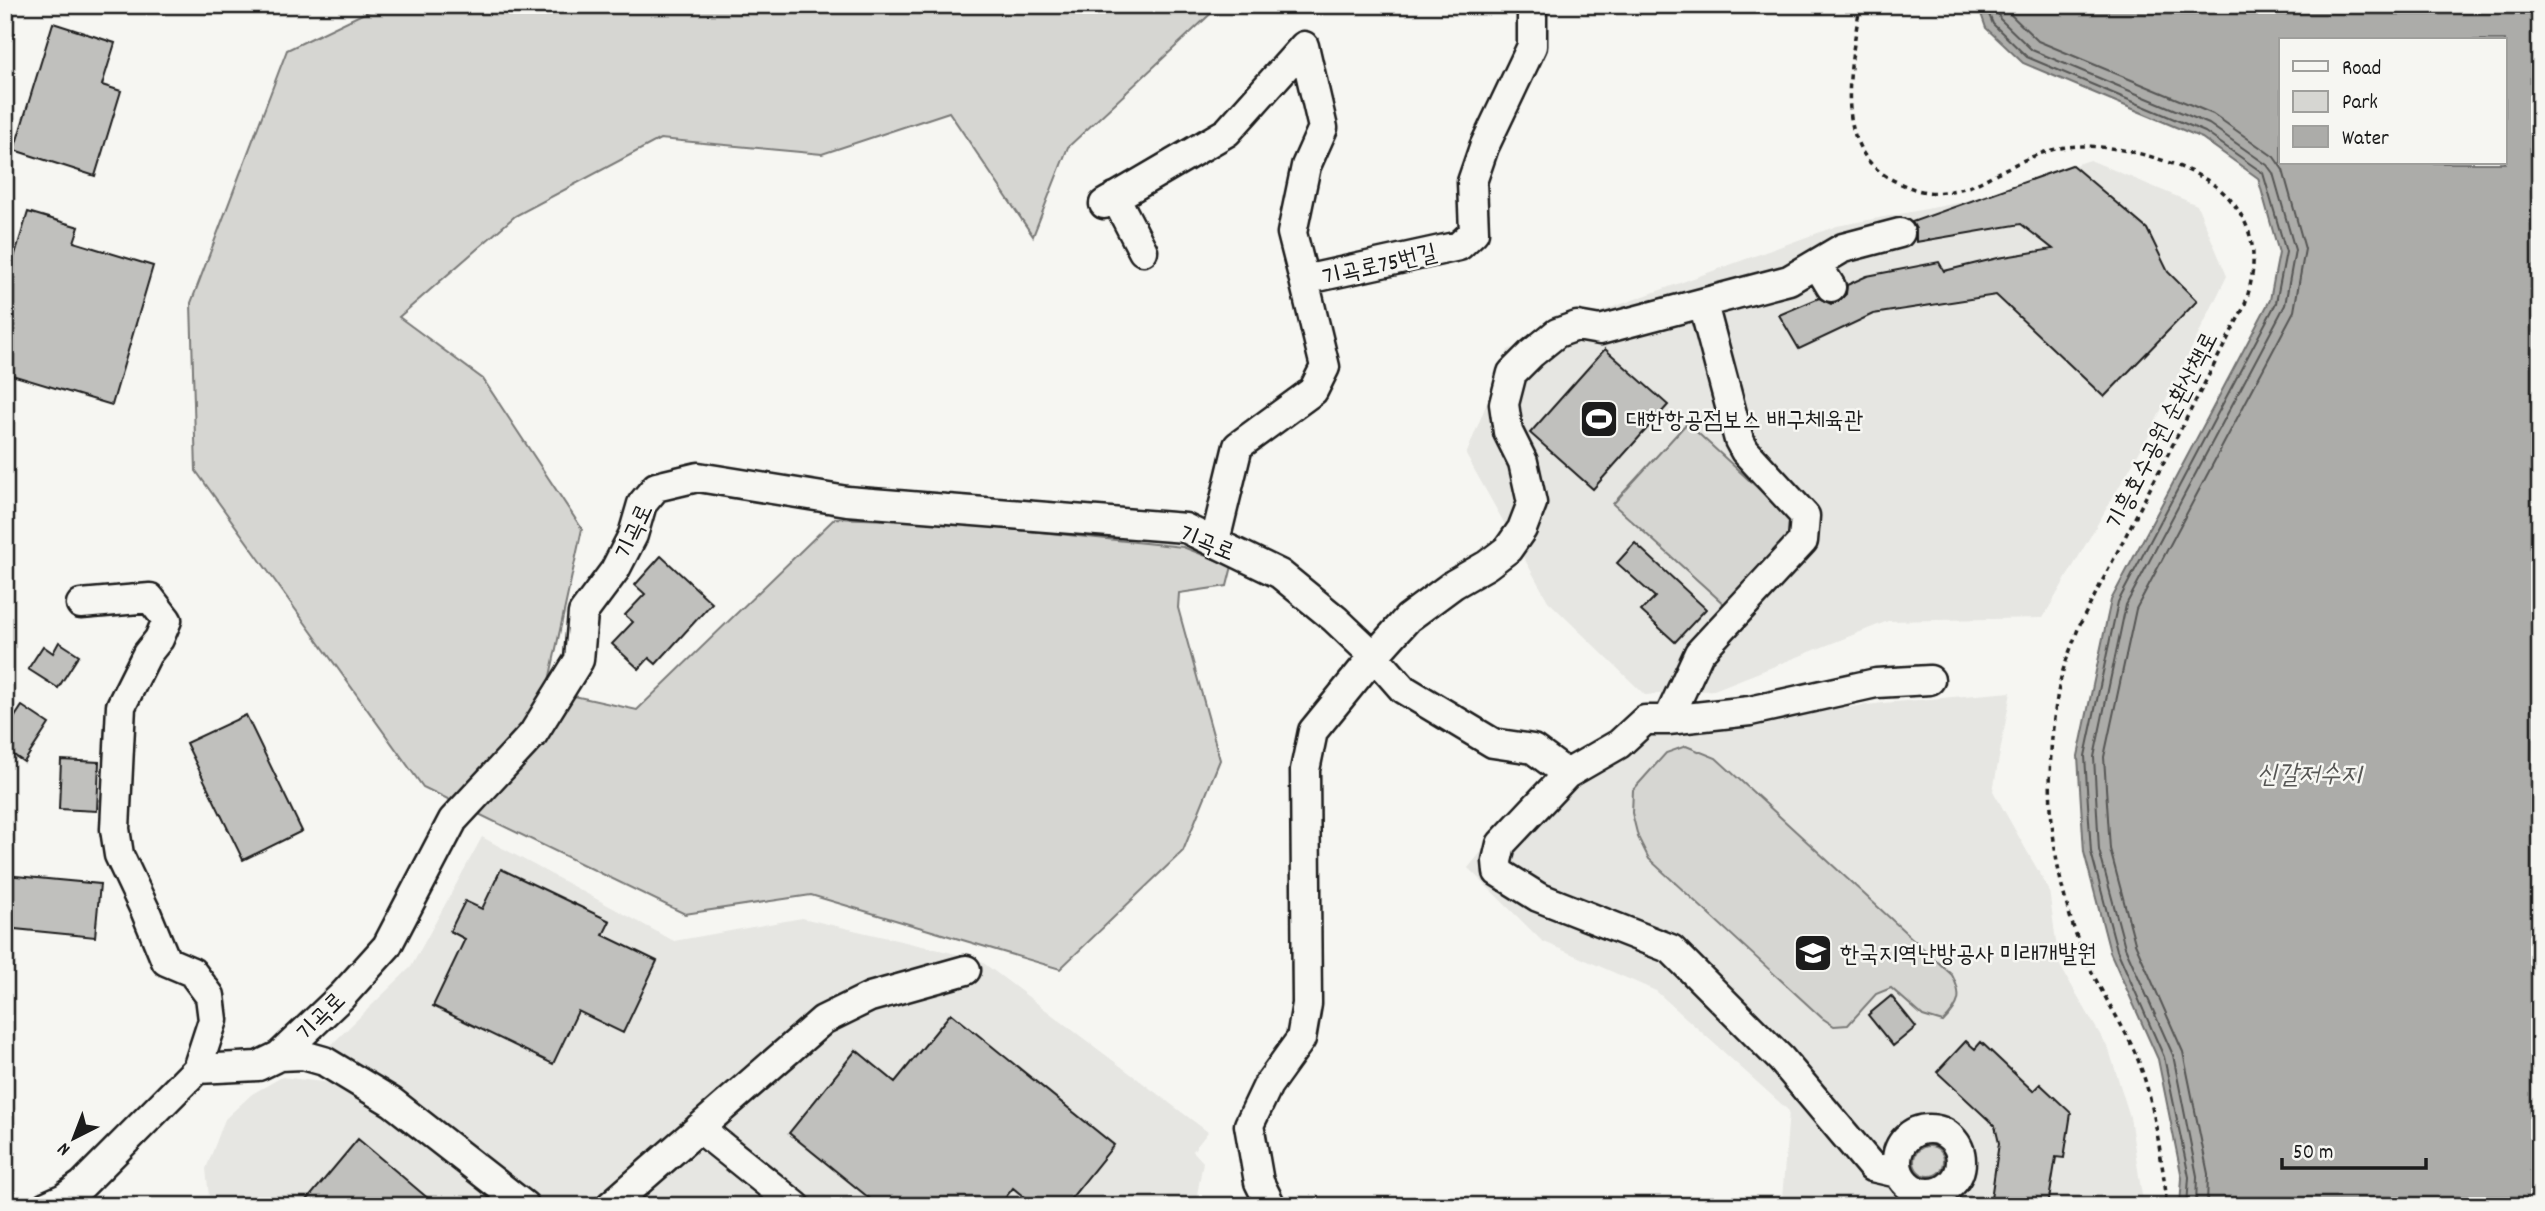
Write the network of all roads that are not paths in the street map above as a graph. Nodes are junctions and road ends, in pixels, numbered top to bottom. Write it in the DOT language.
graph roads {
  1 [pos="1532,5"];
  2 [pos="1900,233"];
  3 [pos="1143,251"];
  4 [pos="1304,280"];
  5 [pos="1703,304"];
  6 [pos="1215,541"];
  7 [pos="80,604"];
  8 [pos="1374,656"];
  9 [pos="1930,680"];
  10 [pos="1668,720"];
  11 [pos="1567,774"];
  12 [pos="966,970"];
  13 [pos="279,1056"];
  14 [pos="197,1069"];
  15 [pos="699,1128"];
  16 [pos="1898,1173"];
  17 [pos="46,1206"];
  18 [pos="525,1206"];
  19 [pos="610,1206"];
  20 [pos="796,1206"];
  21 [pos="1271,1206"];
  1 -- 4 [label="street, 기곡로75번길"];
  2 -- 5 [label="street"];
  3 -- 4 [label="street"];
  4 -- 6 [label="street, 기곡로75번길"];
  5 -- 8 [label="street"];
  5 -- 10 [label="street"];
  6 -- 8 [label="street, 기곡로"];
  6 -- 13 [label="street, 기곡로"];
  7 -- 14 [label="street"];
  8 -- 11 [label="street, 기곡로"];
  8 -- 21 [label="street"];
  9 -- 10 [label="street"];
  10 -- 11 [label="street"];
  11 -- 16 [label="street"];
  12 -- 15 [label="street"];
  13 -- 14 [label="street, 기곡로"];
  13 -- 18 [label="street"];
  14 -- 17 [label="street"];
  15 -- 19 [label="street"];
  15 -- 20 [label="street"];
}
